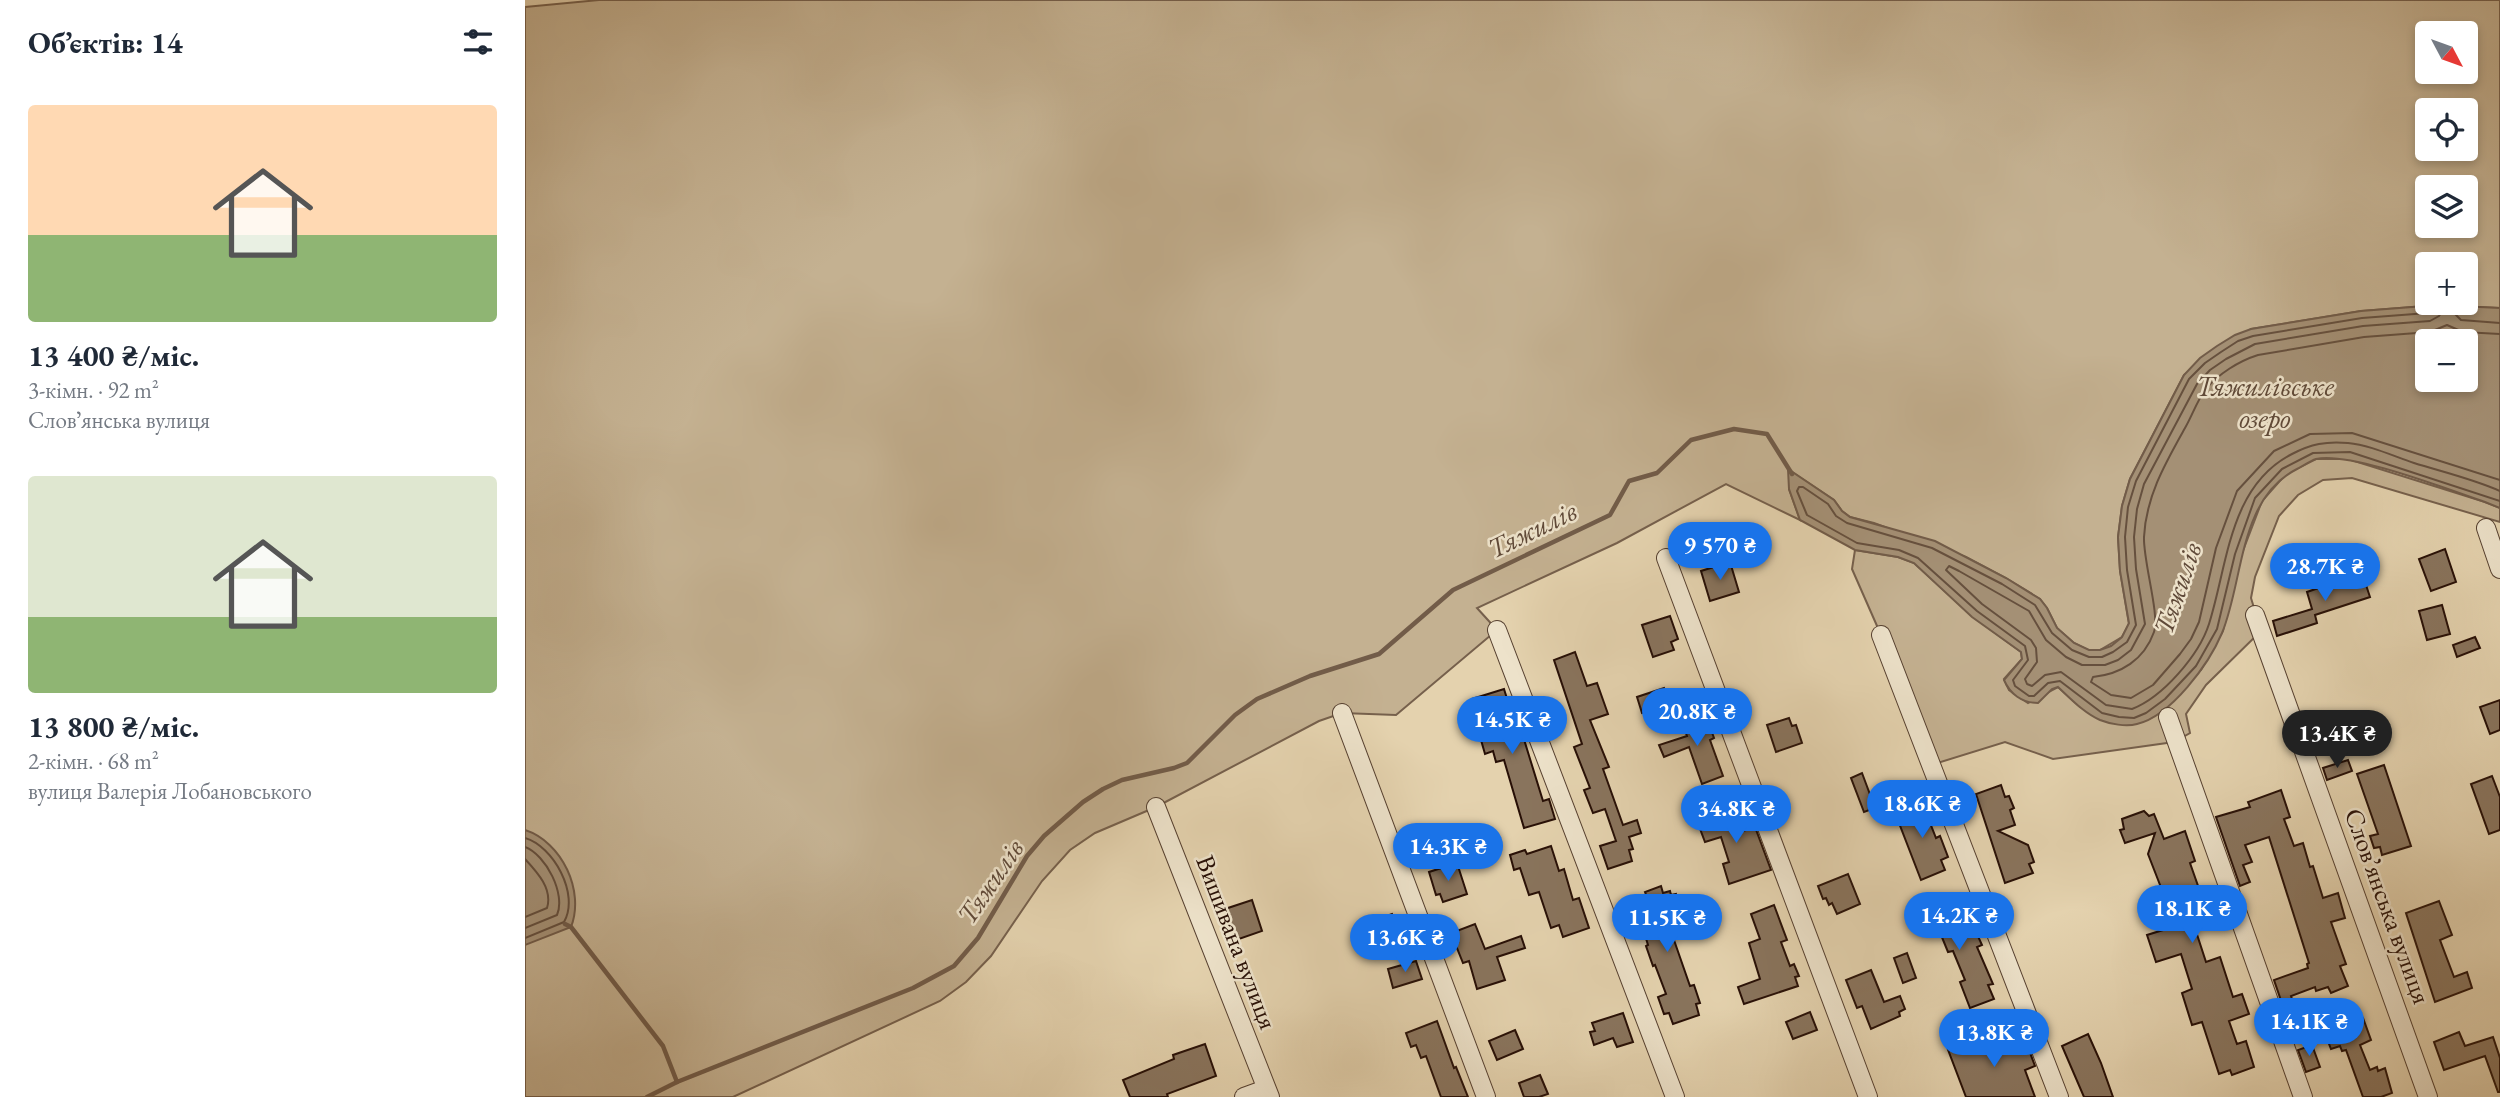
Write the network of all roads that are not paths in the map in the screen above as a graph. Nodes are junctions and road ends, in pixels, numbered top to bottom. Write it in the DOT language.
graph roads {
  1 [pos="2486,528"];
  2 [pos="1666,558"];
  3 [pos="2500,569"];
  4 [pos="2255,615"];
  5 [pos="1497,629"];
  6 [pos="1881,635"];
  7 [pos="1342,713"];
  8 [pos="2168,717"];
  9 [pos="1156,807"];
  10 [pos="1268,1093"];
  11 [pos="1244,1097"];
  12 [pos="1486,1097"];
  13 [pos="1675,1097"];
  14 [pos="1868,1097"];
  15 [pos="2059,1097"];
  16 [pos="2303,1097"];
  17 [pos="2428,1097"];
  1 -- 3 [label="street"];
  2 -- 14 [label="street"];
  4 -- 17 [label="street, Словʼянська вулиця"];
  5 -- 13 [label="street"];
  6 -- 15 [label="street"];
  7 -- 12 [label="street"];
  8 -- 16 [label="street"];
  9 -- 10 [label="street, Вишивана вулиця"];
  10 -- 11 [label="street"];
}
